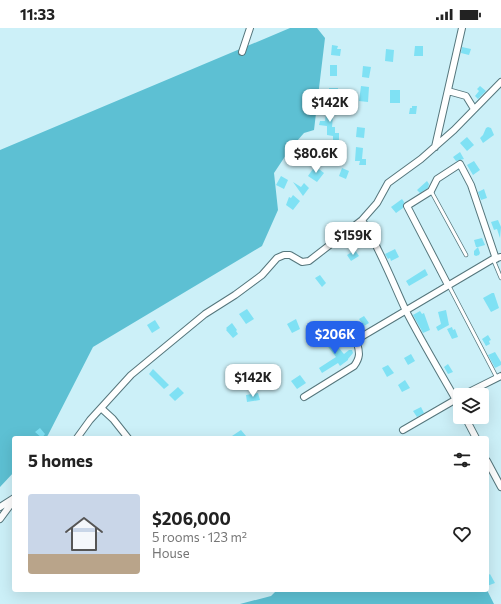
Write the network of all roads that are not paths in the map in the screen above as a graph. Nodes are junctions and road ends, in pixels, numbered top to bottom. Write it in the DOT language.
graph roads {
  1 [pos="250,28"];
  2 [pos="462,28"];
  3 [pos="242,52"];
  4 [pos="501,82"];
  5 [pos="448,91"];
  6 [pos="474,108"];
  7 [pos="434,147"];
  8 [pos="431,191"];
  9 [pos="362,220"];
  10 [pos="466,255"];
  11 [pos="496,258"];
  12 [pos="501,278"];
  13 [pos="448,285"];
  14 [pos="406,310"];
  15 [pos="499,377"];
  16 [pos="501,385"];
  17 [pos="477,388"];
  18 [pos="453,390"];
  19 [pos="304,397"];
  20 [pos="453,401"];
  21 [pos="101,408"];
  22 [pos="469,424"];
  23 [pos="403,430"];
  24 [pos="78,436"];
  25 [pos="126,436"];
  26 [pos="475,436"];
  27 [pos="489,465"];
  28 [pos="501,486"];
  29 [pos="12,500"];
  30 [pos="12,502"];
  31 [pos="0,506"];
  32 [pos="0,519"];
  1 -- 3 [label="street"];
  2 -- 5 [label="street"];
  4 -- 6 [label="street"];
  5 -- 6 [label="street"];
  5 -- 7 [label="street"];
  6 -- 7 [label="street"];
  7 -- 9 [label="street"];
  8 -- 10 [label="lane"];
  8 -- 11 [label="street"];
  8 -- 13 [label="street"];
  9 -- 14 [label="street"];
  9 -- 21 [label="street"];
  11 -- 12 [label="lane"];
  11 -- 13 [label="street"];
  13 -- 14 [label="street"];
  13 -- 15 [label="lane"];
  14 -- 18 [label="street"];
  14 -- 19 [label="street"];
  15 -- 16 [label="street"];
  15 -- 17 [label="street"];
  20 -- 23 [label="street"];
  21 -- 24 [label="street"];
  21 -- 25 [label="street"];
  22 -- 26 [label="street"];
  27 -- 28 [label="street"];
  29 -- 31 [label="street"];
  30 -- 32 [label="street"];
}
